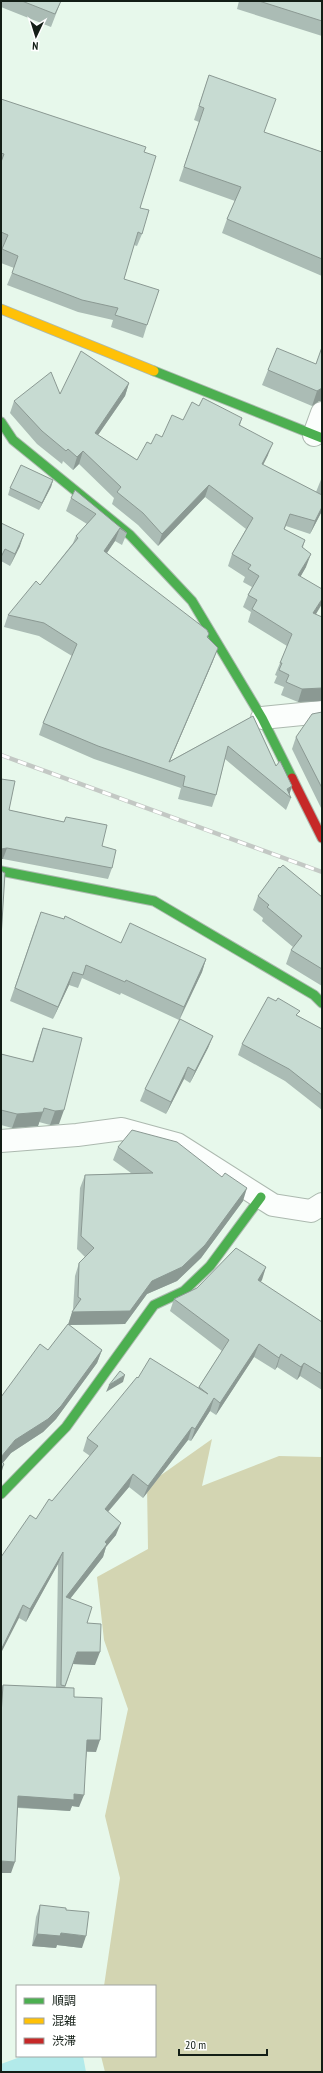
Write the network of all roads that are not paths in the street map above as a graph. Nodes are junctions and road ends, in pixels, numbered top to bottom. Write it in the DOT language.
graph roads {
  1 [pos="1,310"];
  2 [pos="322,413"];
  3 [pos="1,422"];
  4 [pos="318,437"];
  5 [pos="7,441"];
  6 [pos="322,712"];
  7 [pos="262,718"];
  8 [pos="322,838"];
  9 [pos="1,871"];
  10 [pos="322,1004"];
  11 [pos="1,1142"];
  12 [pos="261,1197"];
  13 [pos="322,1204"];
  14 [pos="1,1494"];
  1 -- 4 [label="street"];
  2 -- 4 [label="street"];
  3 -- 5 [label="street"];
  5 -- 7 [label="street"];
  6 -- 7 [label="street"];
  7 -- 8 [label="street"];
  9 -- 10 [label="street"];
  11 -- 12 [label="street"];
  12 -- 13 [label="street"];
  12 -- 14 [label="street"];
}
